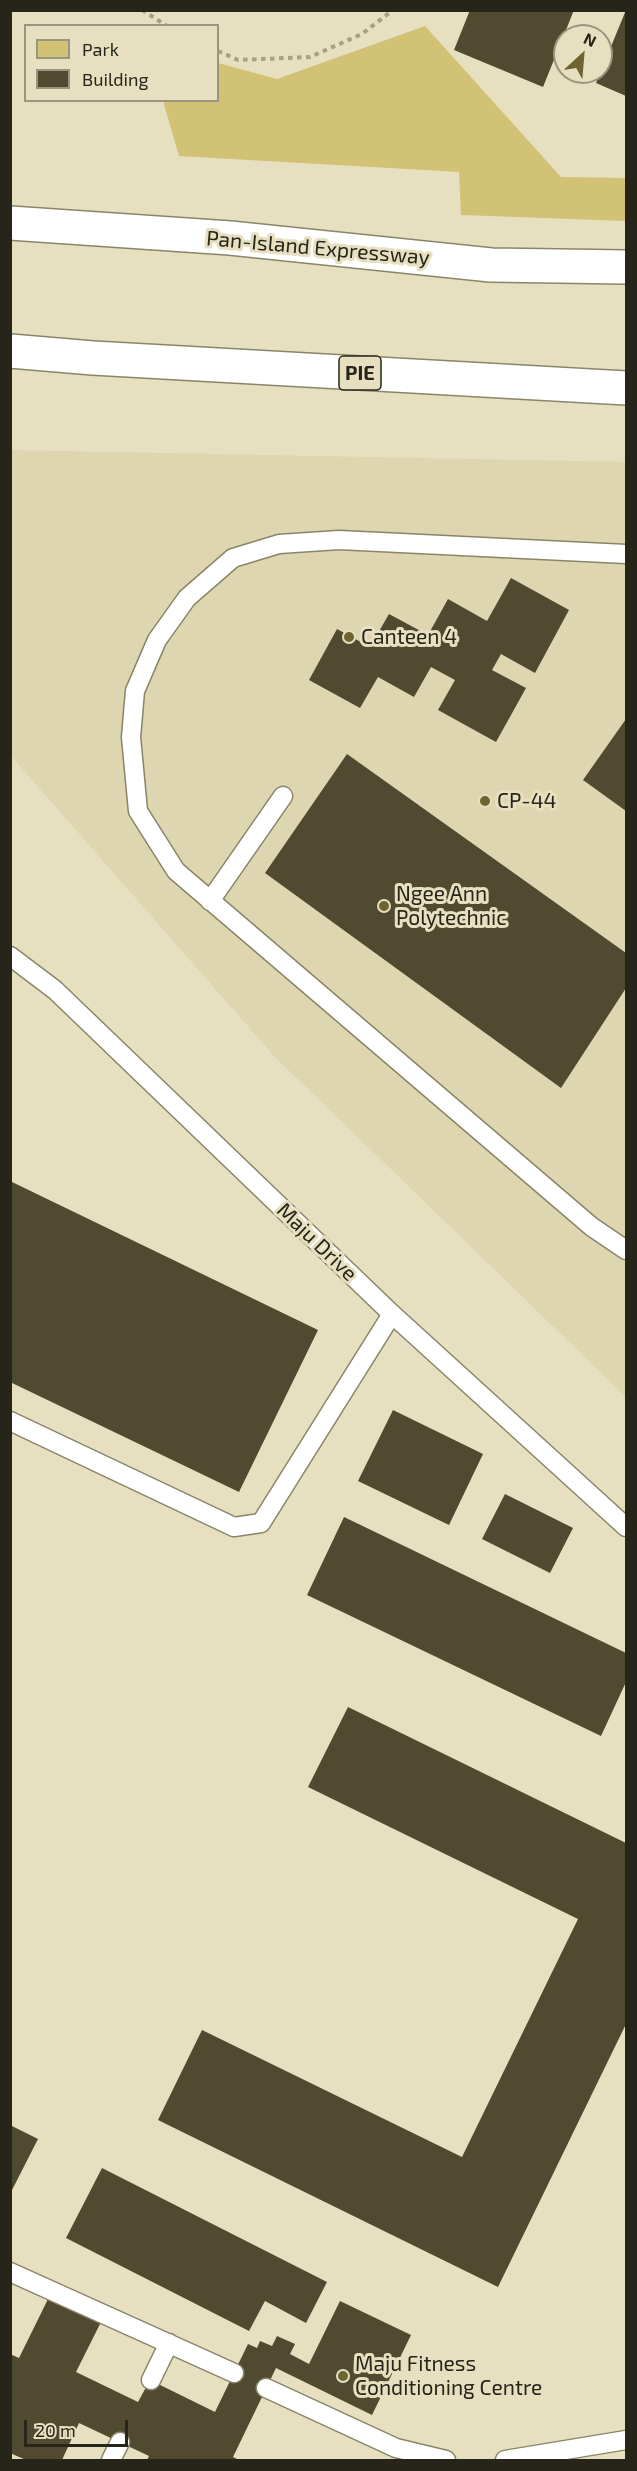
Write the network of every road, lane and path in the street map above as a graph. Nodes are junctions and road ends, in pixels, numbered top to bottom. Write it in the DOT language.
graph roads {
  1 [pos="142,10"];
  2 [pos="393,10"];
  3 [pos="163,24"];
  4 [pos="219,51"];
  5 [pos="10,223"];
  6 [pos="627,267"];
  7 [pos="10,351"];
  8 [pos="627,388"];
  9 [pos="627,554"];
  10 [pos="283,796"];
  11 [pos="210,901"];
  12 [pos="10,956"];
  13 [pos="627,1250"];
  14 [pos="392,1314"];
  15 [pos="10,1421"];
  16 [pos="627,1527"];
  17 [pos="10,2272"];
  18 [pos="169,2343"];
  19 [pos="234,2373"];
  20 [pos="151,2380"];
  21 [pos="266,2388"];
  22 [pos="627,2440"];
  23 [pos="120,2442"];
  24 [pos="111,2460"];
  25 [pos="446,2460"];
  26 [pos="505,2460"];
  1 -- 3 [label="path"];
  2 -- 4 [label="path"];
  5 -- 6 [label="highway, Pan-Island Expressway"];
  7 -- 8 [label="highway, PIE"];
  9 -- 11 [label="lane"];
  10 -- 11 [label="lane"];
  11 -- 13 [label="lane"];
  12 -- 14 [label="lane, Maju Drive"];
  14 -- 15 [label="lane"];
  14 -- 16 [label="lane, Maju Drive"];
  17 -- 18 [label="lane"];
  18 -- 19 [label="lane"];
  18 -- 20 [label="lane"];
  21 -- 25 [label="lane"];
  22 -- 26 [label="lane"];
  23 -- 24 [label="lane"];
}
